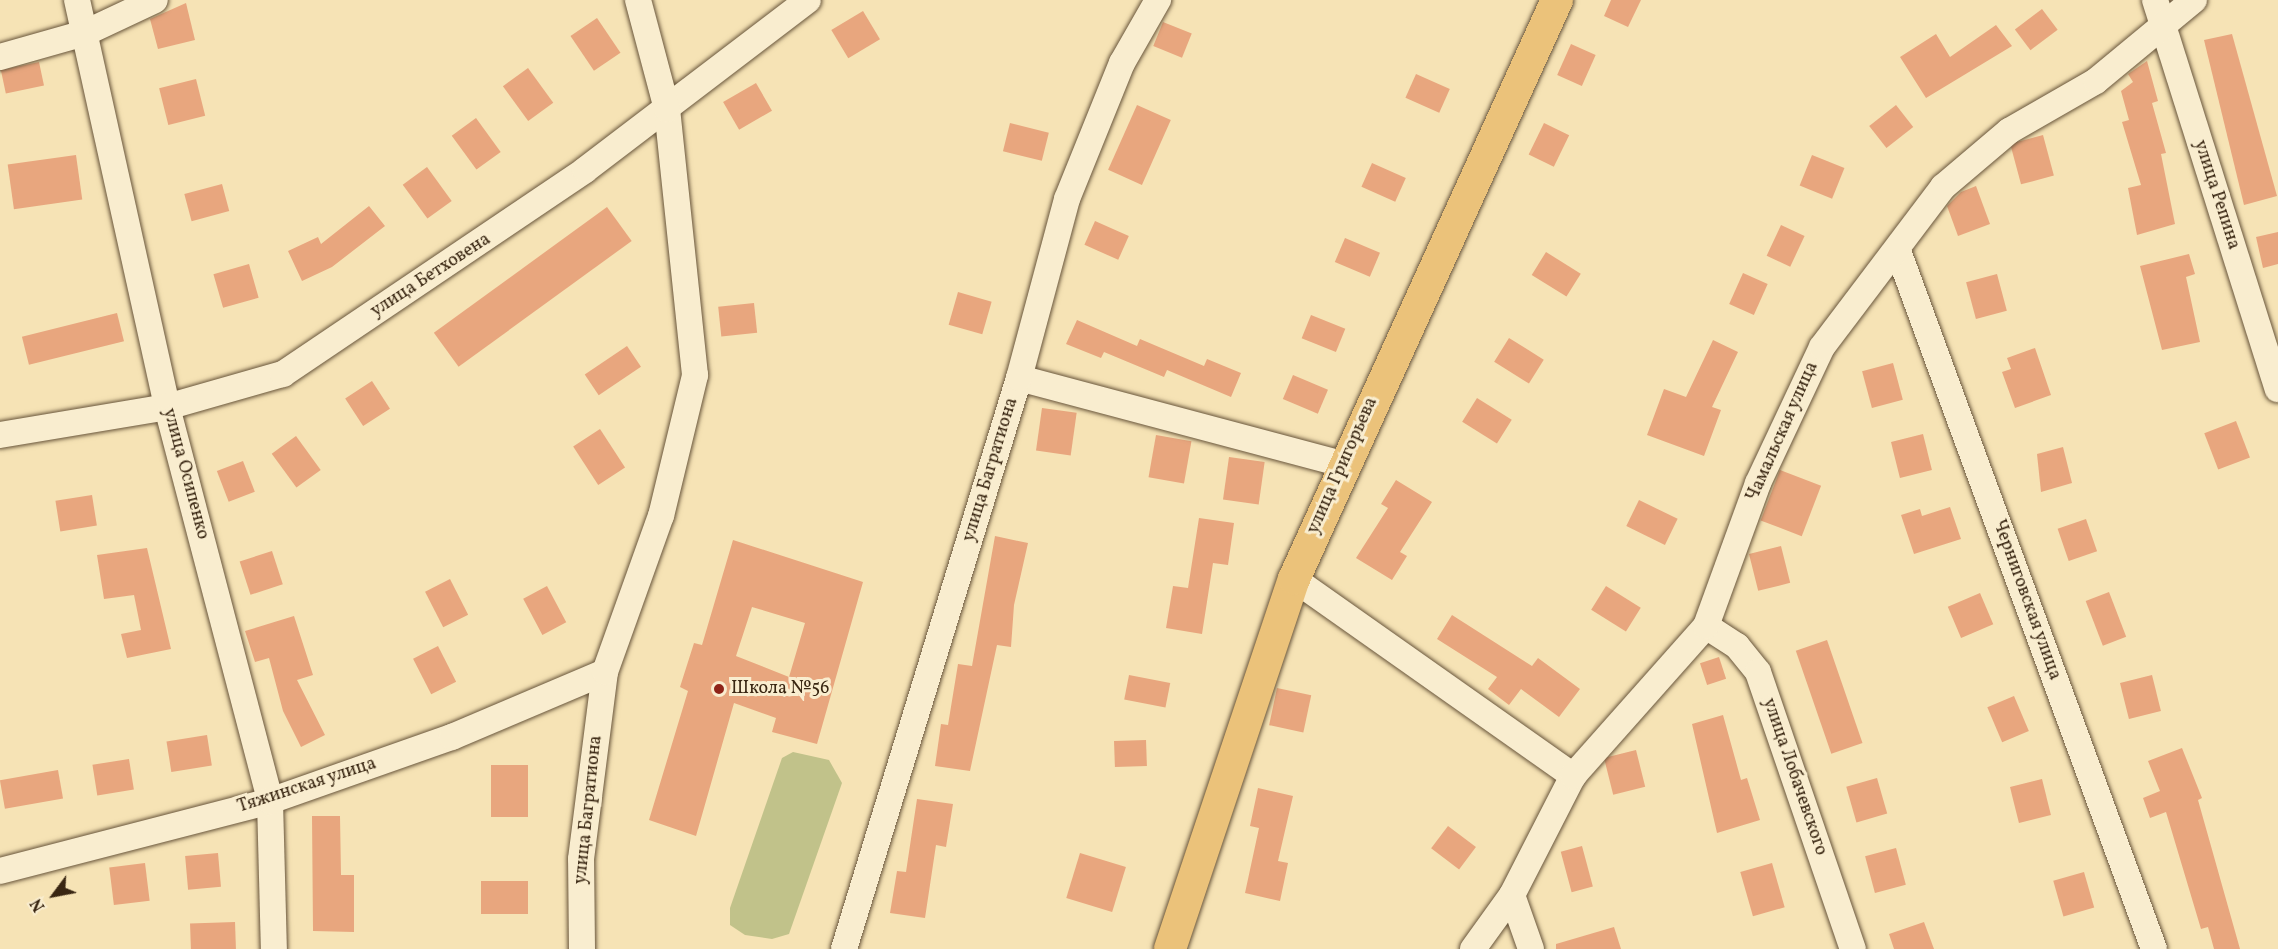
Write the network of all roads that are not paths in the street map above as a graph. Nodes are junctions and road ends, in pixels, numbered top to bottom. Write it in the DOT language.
graph roads {
  1 [pos="76,0"];
  2 [pos="155,0"];
  3 [pos="638,0"];
  4 [pos="808,0"];
  5 [pos="1158,0"];
  6 [pos="1557,0"];
  7 [pos="2156,0"];
  8 [pos="2194,0"];
  9 [pos="2164,30"];
  10 [pos="85,33"];
  11 [pos="0,57"];
  12 [pos="667,109"];
  13 [pos="1898,252"];
  14 [pos="1018,378"];
  15 [pos="2278,389"];
  16 [pos="167,407"];
  17 [pos="0,435"];
  18 [pos="1343,464"];
  19 [pos="1294,579"];
  20 [pos="1706,626"];
  21 [pos="605,672"];
  22 [pos="1573,776"];
  23 [pos="270,801"];
  24 [pos="0,871"];
  25 [pos="1512,895"];
  26 [pos="274,949"];
  27 [pos="582,949"];
  28 [pos="844,949"];
  29 [pos="1170,949"];
  30 [pos="1473,949"];
  31 [pos="1531,949"];
  32 [pos="1853,949"];
  33 [pos="2154,949"];
  1 -- 10 [label="street, улица Осипенко"];
  2 -- 10 [label="street"];
  3 -- 12 [label="street, улица Багратиона"];
  4 -- 12 [label="street, улица Бетховена"];
  5 -- 14 [label="street, улица Багратиона"];
  6 -- 18 [label="main road, улица Григорьева"];
  7 -- 9 [label="street, улица Репина"];
  8 -- 9 [label="street, Чамальская улица"];
  9 -- 13 [label="street, Чамальская улица"];
  9 -- 15 [label="street, улица Репина"];
  10 -- 11 [label="street"];
  10 -- 16 [label="street, улица Осипенко"];
  12 -- 16 [label="street, улица Бетховена"];
  12 -- 21 [label="street, улица Багратиона"];
  13 -- 20 [label="street, Чамальская улица"];
  13 -- 33 [label="street, Черниговская улица"];
  14 -- 18 [label="street"];
  14 -- 28 [label="street, улица Багратиона"];
  16 -- 17 [label="street, улица Бетховена"];
  16 -- 23 [label="street, улица Осипенко"];
  18 -- 19 [label="main road, улица Григорьева"];
  19 -- 22 [label="street"];
  19 -- 29 [label="main road, улица Григорьева"];
  20 -- 22 [label="street, Чамальская улица"];
  20 -- 32 [label="street, улица Лобачевского"];
  21 -- 23 [label="street, Тяжинская улица"];
  21 -- 27 [label="street, улица Багратиона"];
  22 -- 25 [label="street, Чамальская улица"];
  23 -- 24 [label="street, Тяжинская улица"];
  23 -- 26 [label="street, улица Осипенко"];
  25 -- 30 [label="street, Чамальская улица"];
  25 -- 31 [label="street"];
}
